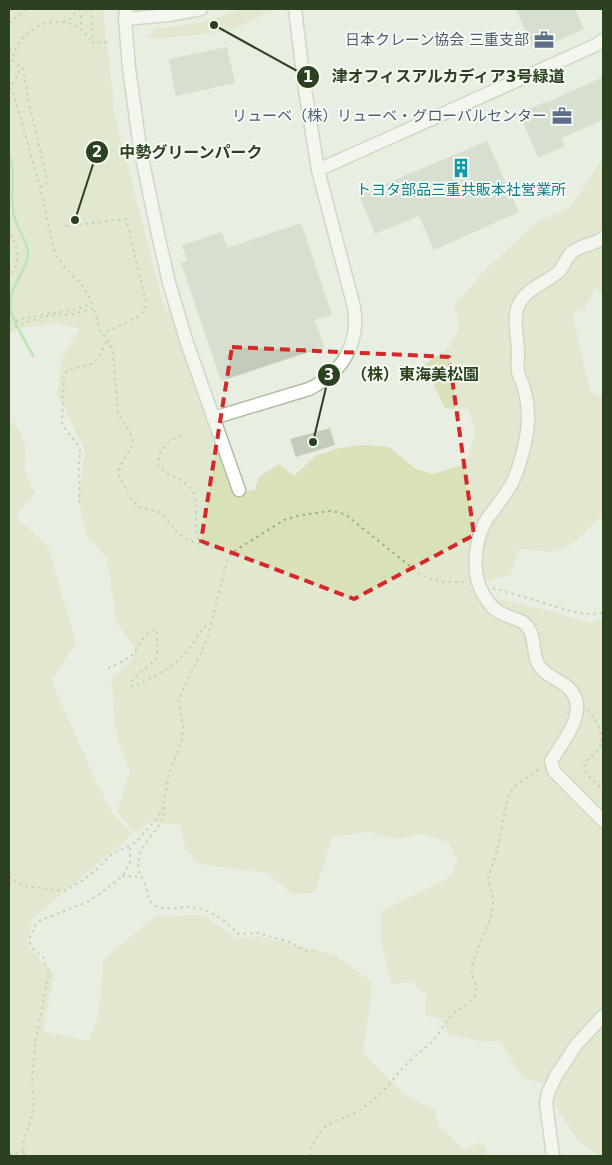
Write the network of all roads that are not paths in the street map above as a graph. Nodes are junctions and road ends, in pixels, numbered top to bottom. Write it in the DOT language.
graph roads {
  1 [pos="201,9"];
  2 [pos="295,9"];
  3 [pos="124,12"];
  4 [pos="603,40"];
  5 [pos="318,170"];
  6 [pos="603,238"];
  7 [pos="213,418"];
  8 [pos="239,490"];
  9 [pos="603,821"];
  10 [pos="603,1016"];
  11 [pos="554,1156"];
  1 -- 3 [label="main road"];
  2 -- 5 [label="main road"];
  3 -- 7 [label="main road"];
  4 -- 5 [label="main road"];
  5 -- 7 [label="main road"];
  6 -- 9 [label="main road"];
  7 -- 8 [label="main road"];
  10 -- 11 [label="main road"];
}
